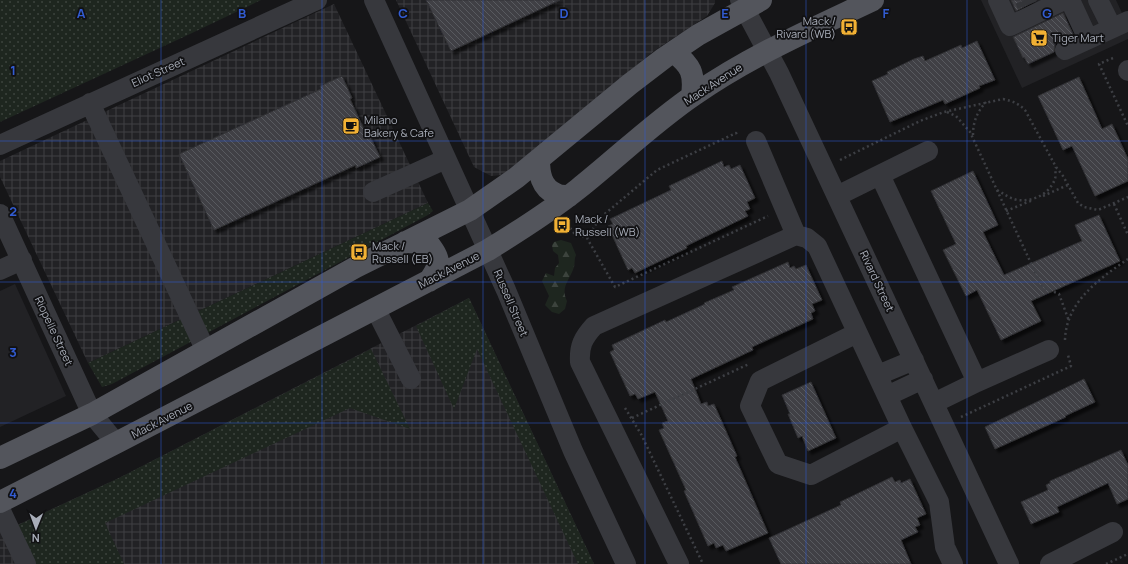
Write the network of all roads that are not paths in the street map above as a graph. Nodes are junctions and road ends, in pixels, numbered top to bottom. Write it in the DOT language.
graph roads {
  1 [pos="317,0"];
  2 [pos="374,0"];
  3 [pos="873,0"];
  4 [pos="998,0"];
  5 [pos="1070,0"];
  6 [pos="1098,0"];
  7 [pos="1054,2"];
  8 [pos="749,3"];
  9 [pos="1120,24"];
  10 [pos="1088,40"];
  11 [pos="767,50"];
  12 [pos="1065,50"];
  13 [pos="674,52"];
  14 [pos="692,96"];
  15 [pos="90,103"];
  16 [pos="748,141"];
  17 [pos="0,145"];
  18 [pos="928,150"];
  19 [pos="446,159"];
  20 [pos="539,159"];
  21 [pos="880,175"];
  22 [pos="373,192"];
  23 [pos="568,196"];
  24 [pos="837,196"];
  25 [pos="470,210"];
  26 [pos="0,214"];
  27 [pos="796,235"];
  28 [pos="405,242"];
  29 [pos="488,250"];
  30 [pos="22,260"];
  31 [pos="0,270"];
  32 [pos="429,281"];
  33 [pos="375,308"];
  34 [pos="857,333"];
  35 [pos="1050,350"];
  36 [pos="206,351"];
  37 [pos="914,360"];
  38 [pos="878,375"];
  39 [pos="923,379"];
  40 [pos="410,380"];
  41 [pos="977,382"];
  42 [pos="887,396"];
  43 [pos="934,403"];
  44 [pos="92,414"];
  45 [pos="902,428"];
  46 [pos="116,443"];
  47 [pos="0,458"];
  48 [pos="0,502"];
  49 [pos="0,509"];
  50 [pos="1113,532"];
  51 [pos="0,534"];
  52 [pos="14,564"];
  53 [pos="26,564"];
  54 [pos="626,564"];
  55 [pos="679,564"];
  56 [pos="953,564"];
  57 [pos="1009,564"];
  58 [pos="1050,564"];
  1 -- 15 [label="street, Eliot Street"];
  2 -- 19 [label="street, Russell Street"];
  3 -- 11 [label="main road, Mack Avenue"];
  4 -- 7 [label="street"];
  5 -- 10 [label="street"];
  6 -- 9 [label="street"];
  8 -- 11 [label="street, Rivard Street"];
  8 -- 13 [label="main road"];
  9 -- 10 [label="street"];
  10 -- 12 [label="street"];
  11 -- 14 [label="main road, Mack Avenue"];
  11 -- 24 [label="street, Rivard Street"];
  13 -- 14 [label="main road"];
  13 -- 20 [label="main road"];
  14 -- 23 [label="main road, Mack Avenue"];
  15 -- 17 [label="street, Eliot Street"];
  15 -- 36 [label="street"];
  16 -- 27 [label="street"];
  18 -- 21 [label="street"];
  19 -- 22 [label="street"];
  19 -- 25 [label="street, Russell Street"];
  20 -- 23 [label="main road"];
  20 -- 25 [label="main road"];
  21 -- 24 [label="street"];
  21 -- 41 [label="street"];
  23 -- 29 [label="main road, Mack Avenue"];
  24 -- 37 [label="street, Rivard Street"];
  25 -- 28 [label="main road"];
  25 -- 29 [label="street, Russell Street"];
  26 -- 30 [label="street, Riopelle Street"];
  27 -- 34 [label="street"];
  27 -- 55 [label="street"];
  28 -- 32 [label="main road"];
  28 -- 36 [label="main road"];
  29 -- 32 [label="main road, Mack Avenue"];
  29 -- 54 [label="street, Russell Street"];
  30 -- 31 [label="street"];
  30 -- 44 [label="street, Riopelle Street"];
  32 -- 33 [label="main road, Mack Avenue"];
  33 -- 40 [label="street"];
  33 -- 46 [label="main road, Mack Avenue"];
  34 -- 38 [label="street"];
  34 -- 45 [label="street"];
  35 -- 41 [label="street"];
  36 -- 44 [label="main road"];
  37 -- 38 [label="street"];
  37 -- 39 [label="street, Rivard Street"];
  38 -- 42 [label="street"];
  39 -- 42 [label="street"];
  39 -- 43 [label="street, Rivard Street"];
  41 -- 43 [label="street"];
  42 -- 45 [label="street"];
  43 -- 57 [label="street, Rivard Street"];
  44 -- 46 [label="street, Riopelle Street"];
  44 -- 47 [label="main road"];
  45 -- 56 [label="street"];
  46 -- 48 [label="main road, Mack Avenue"];
  49 -- 53 [label="street"];
  50 -- 58 [label="street"];
  51 -- 52 [label="street"];
}
